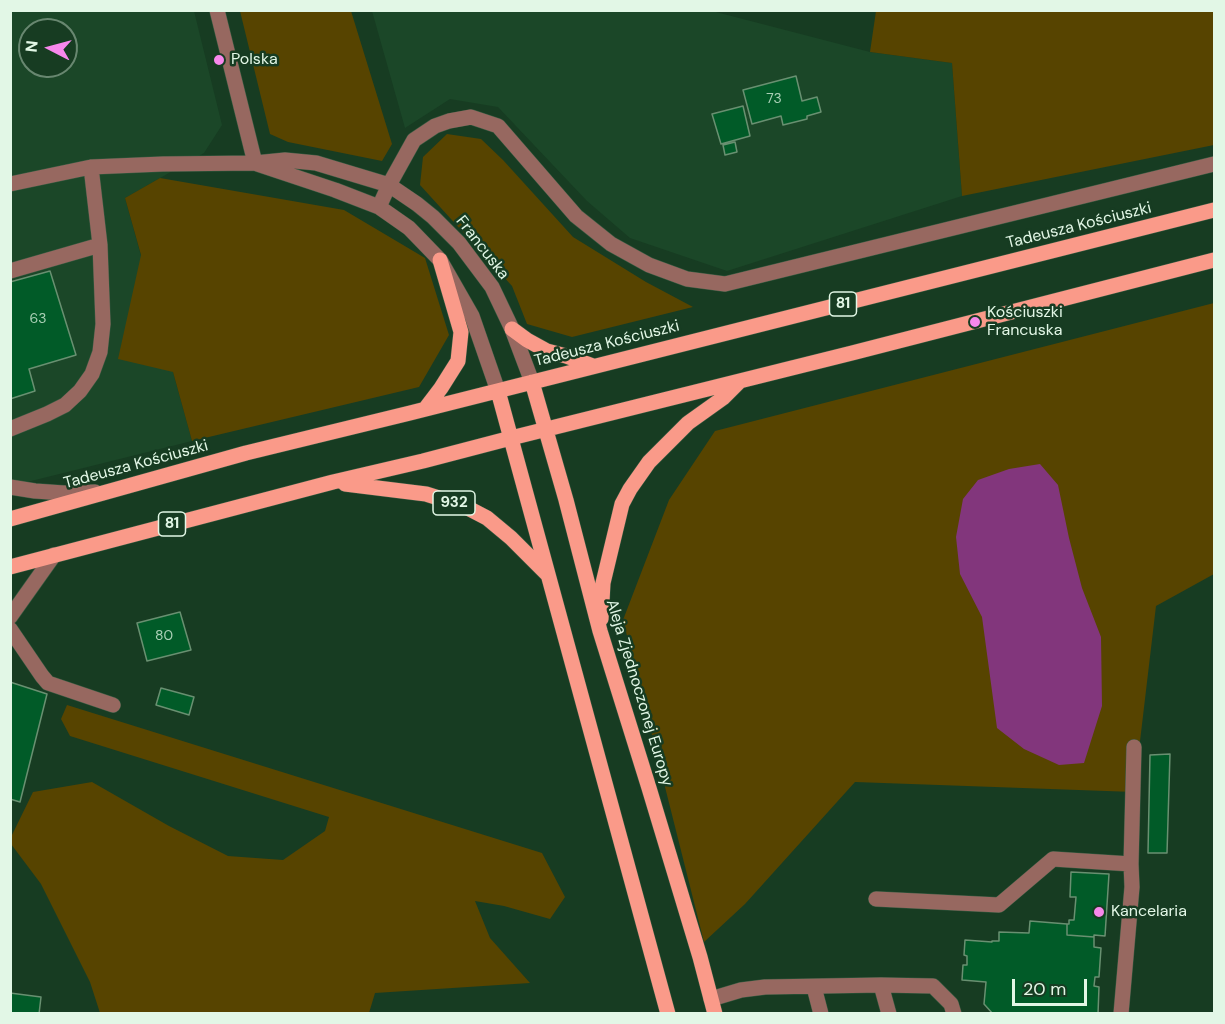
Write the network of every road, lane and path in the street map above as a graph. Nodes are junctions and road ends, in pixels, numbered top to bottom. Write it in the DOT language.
graph roads {
  1 [pos="217,10"];
  2 [pos="255,163"];
  3 [pos="1215,164"];
  4 [pos="91,168"];
  5 [pos="10,183"];
  6 [pos="389,185"];
  7 [pos="379,207"];
  8 [pos="1215,210"];
  9 [pos="100,245"];
  10 [pos="440,260"];
  11 [pos="1215,260"];
  12 [pos="10,271"];
  13 [pos="512,329"];
  14 [pos="593,366"];
  15 [pos="739,381"];
  16 [pos="532,382"];
  17 [pos="498,391"];
  18 [pos="425,409"];
  19 [pos="10,429"];
  20 [pos="546,430"];
  21 [pos="511,438"];
  22 [pos="333,482"];
  23 [pos="10,487"];
  24 [pos="104,492"];
  25 [pos="10,519"];
  26 [pos="54,555"];
  27 [pos="10,567"];
  28 [pos="549,577"];
  29 [pos="10,617"];
  30 [pos="10,629"];
  31 [pos="600,630"];
  32 [pos="113,705"];
  33 [pos="1134,747"];
  34 [pos="1131,864"];
  35 [pos="876,899"];
  36 [pos="881,985"];
  37 [pos="814,987"];
  38 [pos="713,1006"];
  39 [pos="668,1014"];
  40 [pos="821,1014"];
  41 [pos="889,1014"];
  42 [pos="954,1014"];
  43 [pos="1121,1014"];
  1 -- 2 [label="street"];
  2 -- 4 [label="street, Francuska"];
  2 -- 6 [label="street, Francuska"];
  2 -- 7 [label="street, Francuska"];
  3 -- 6 [label="street"];
  4 -- 5 [label="street, Francuska"];
  4 -- 9 [label="street"];
  6 -- 7 [label="street"];
  6 -- 13 [label="street, Francuska"];
  7 -- 10 [label="street, Francuska"];
  8 -- 14 [label="main road, Tadeusza Kościuszki / 81"];
  9 -- 12 [label="street"];
  9 -- 19 [label="street"];
  10 -- 17 [label="street, Francuska"];
  10 -- 18 [label="main road"];
  11 -- 15 [label="main road, 81"];
  13 -- 14 [label="main road"];
  13 -- 16 [label="street, Francuska"];
  14 -- 16 [label="main road, Tadeusza Kościuszki / 81"];
  15 -- 20 [label="main road, 81"];
  15 -- 31 [label="main road"];
  16 -- 17 [label="main road, Tadeusza Kościuszki / 81"];
  16 -- 20 [label="main road, Aleja Zjednoczonej Europy"];
  17 -- 18 [label="main road, Tadeusza Kościuszki / 81"];
  17 -- 21 [label="main road, 932"];
  18 -- 24 [label="main road, Tadeusza Kościuszki / 81"];
  20 -- 21 [label="main road, 81"];
  20 -- 31 [label="main road, Aleja Zjednoczonej Europy"];
  21 -- 22 [label="main road, 81"];
  21 -- 28 [label="main road, 932"];
  22 -- 26 [label="main road, 81"];
  22 -- 28 [label="main road, 932"];
  23 -- 24 [label="street"];
  24 -- 25 [label="main road, Tadeusza Kościuszki / 81"];
  26 -- 27 [label="main road, 81"];
  26 -- 29 [label="street"];
  28 -- 39 [label="main road, 932"];
  30 -- 32 [label="street"];
  31 -- 38 [label="main road, Aleja Zjednoczonej Europy"];
  33 -- 34 [label="street"];
  34 -- 35 [label="street"];
  34 -- 43 [label="street"];
  36 -- 37 [label="street"];
  36 -- 41 [label="street"];
  36 -- 42 [label="street"];
  37 -- 38 [label="street"];
  37 -- 40 [label="street"];
}
